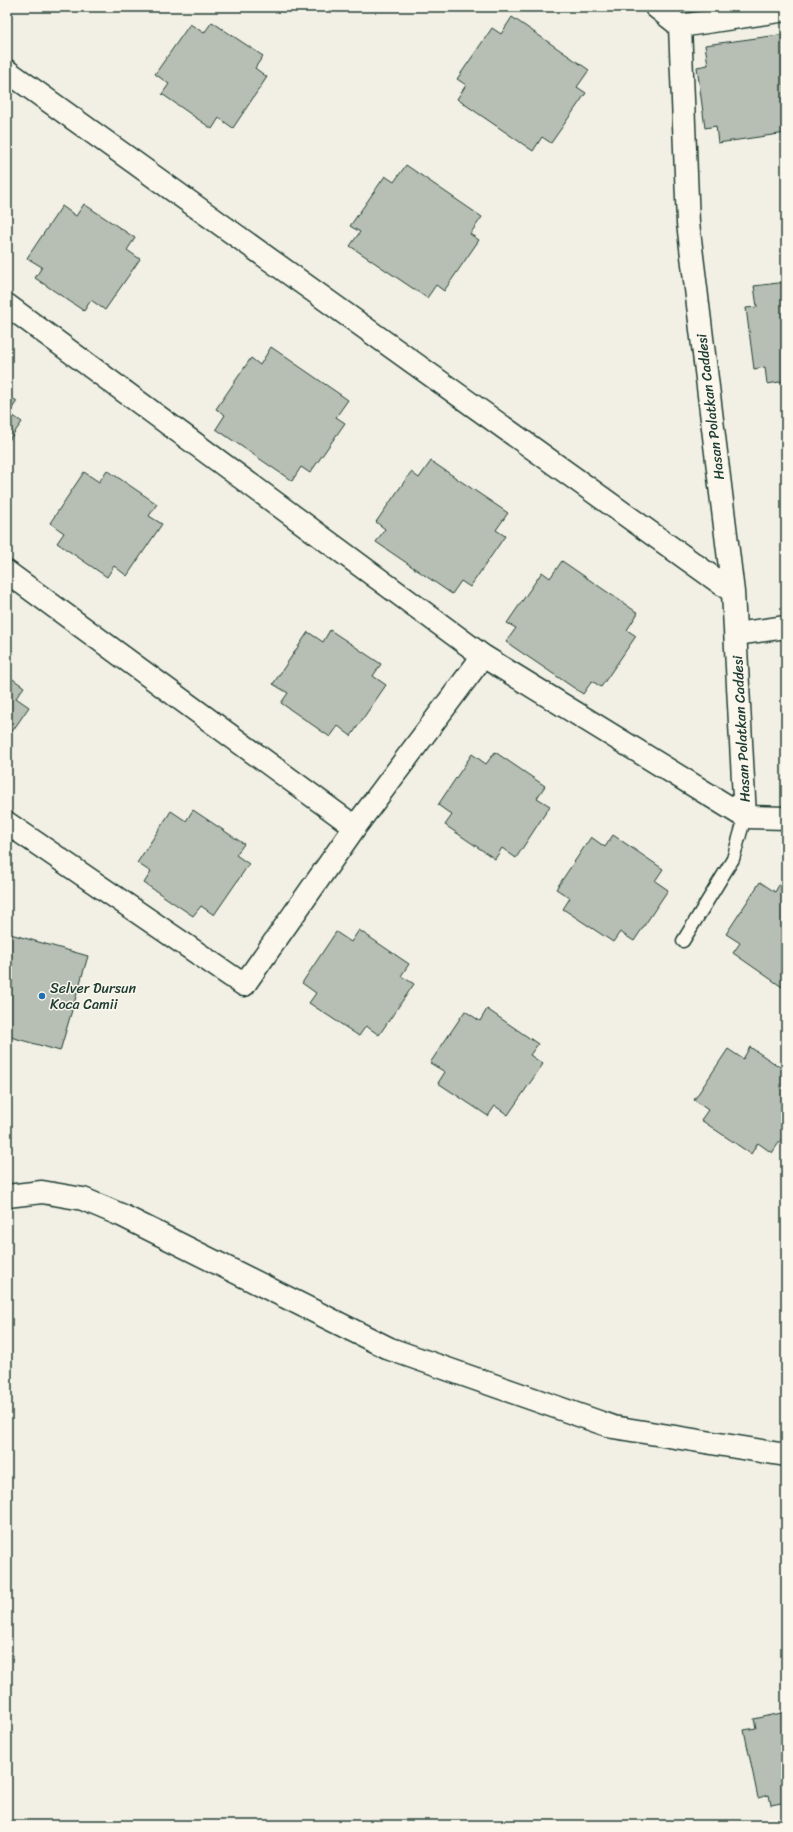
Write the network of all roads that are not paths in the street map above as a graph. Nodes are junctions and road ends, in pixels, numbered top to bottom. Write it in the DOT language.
graph roads {
  1 [pos="656,7"];
  2 [pos="786,10"];
  3 [pos="680,26"];
  4 [pos="7,71"];
  5 [pos="7,305"];
  6 [pos="7,572"];
  7 [pos="733,592"];
  8 [pos="786,627"];
  9 [pos="736,634"];
  10 [pos="483,656"];
  11 [pos="745,817"];
  12 [pos="786,818"];
  13 [pos="7,823"];
  14 [pos="355,827"];
  15 [pos="683,941"];
  16 [pos="7,1196"];
  17 [pos="786,1455"];
  1 -- 3 [label="street"];
  2 -- 3 [label="street"];
  3 -- 7 [label="street, Hasan Polatkan Caddesi"];
  4 -- 7 [label="street"];
  5 -- 10 [label="street"];
  6 -- 14 [label="street"];
  7 -- 9 [label="street, Hasan Polatkan Caddesi"];
  8 -- 9 [label="street"];
  9 -- 11 [label="street, Hasan Polatkan Caddesi"];
  10 -- 11 [label="street"];
  10 -- 14 [label="street"];
  11 -- 12 [label="street"];
  11 -- 15 [label="lane"];
  13 -- 14 [label="street"];
  16 -- 17 [label="street"];
}
